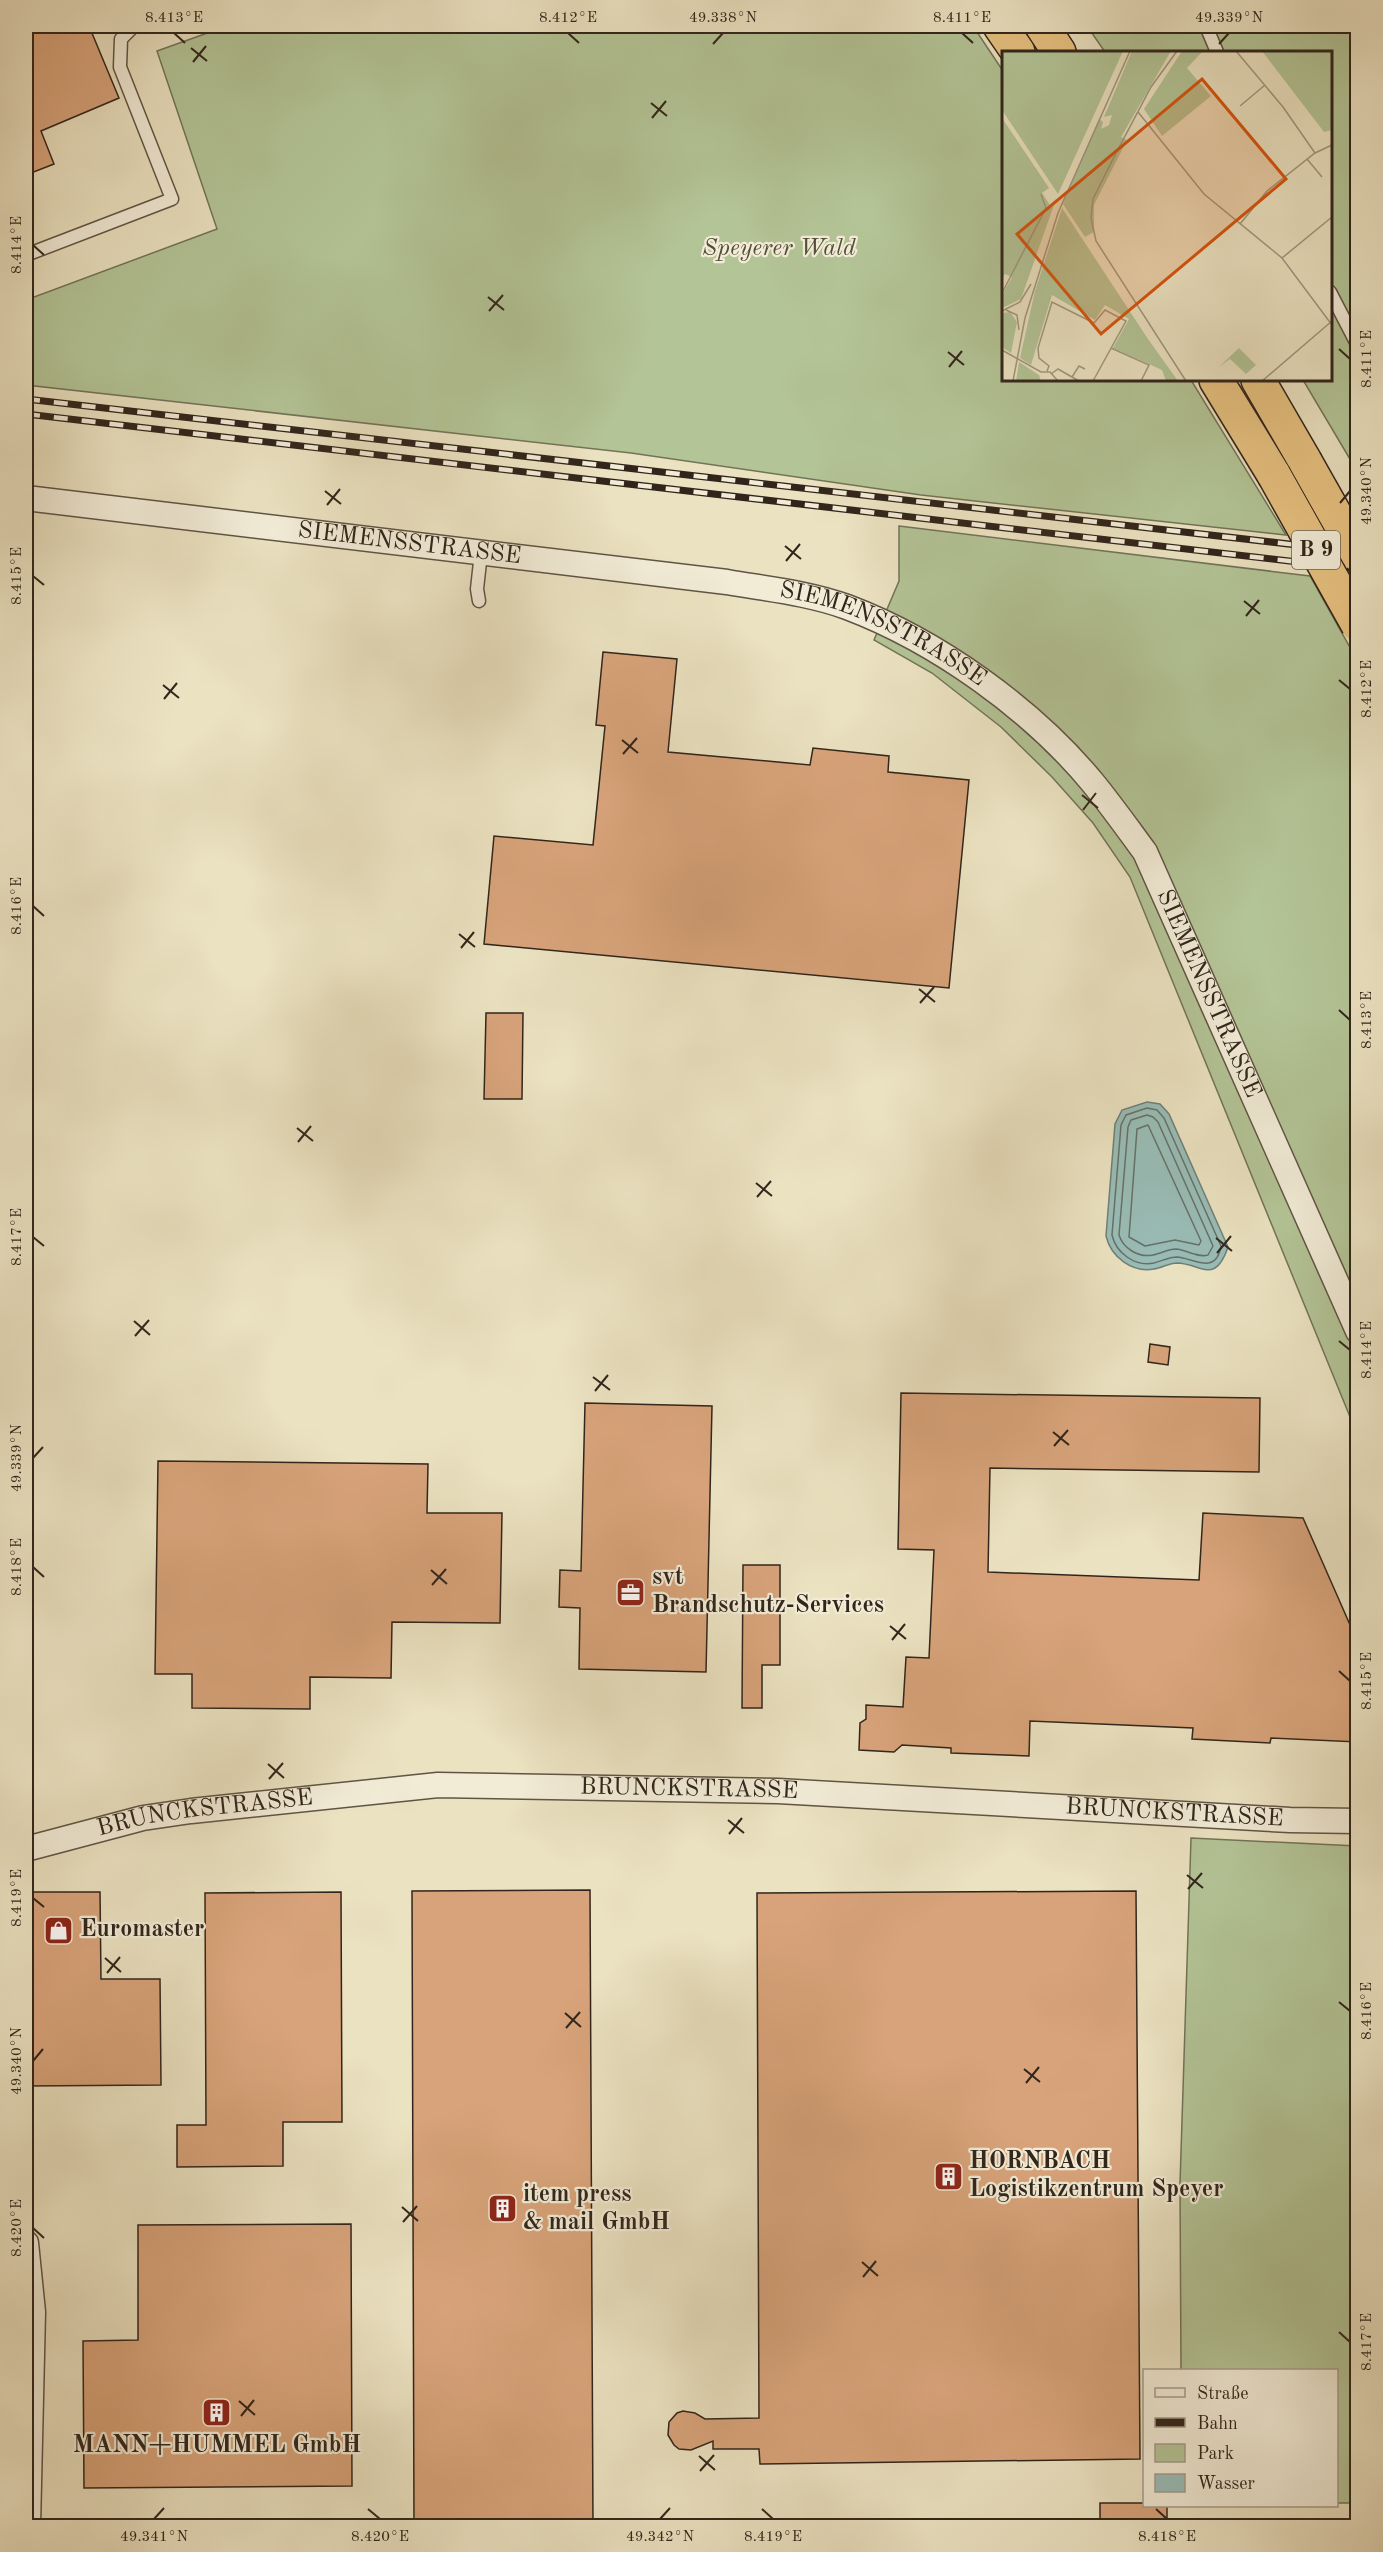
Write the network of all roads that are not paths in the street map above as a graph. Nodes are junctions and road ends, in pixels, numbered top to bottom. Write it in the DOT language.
graph roads {
  1 [pos="134,26"];
  2 [pos="1000,26"];
  3 [pos="1042,26"];
  4 [pos="1206,26"];
  5 [pos="1017,51"];
  6 [pos="1058,51"];
  7 [pos="1217,51"];
  8 [pos="26,255"];
  9 [pos="1332,296"];
  10 [pos="1358,346"];
  11 [pos="1217,381"];
  12 [pos="1259,381"];
  13 [pos="26,498"];
  14 [pos="481,553"];
  15 [pos="1358,555"];
  16 [pos="478,601"];
  17 [pos="1358,625"];
  18 [pos="1358,1331"];
  19 [pos="1358,1821"];
  20 [pos="26,1849"];
  21 [pos="26,2243"];
  22 [pos="28,2526"];
  1 -- 8 [label="lane"];
  2 -- 5 [label="highway"];
  3 -- 6 [label="highway"];
  4 -- 7 [label="lane"];
  9 -- 10 [label="lane"];
  11 -- 17 [label="highway, B 9, bridge"];
  12 -- 15 [label="highway, B 9, bridge"];
  13 -- 14 [label="street, SIEMENSSTRASSE"];
  14 -- 16 [label="lane"];
  14 -- 18 [label="street, SIEMENSSTRASSE"];
  19 -- 20 [label="street, BRUNCKSTRASSE"];
  21 -- 22 [label="street"];
}
